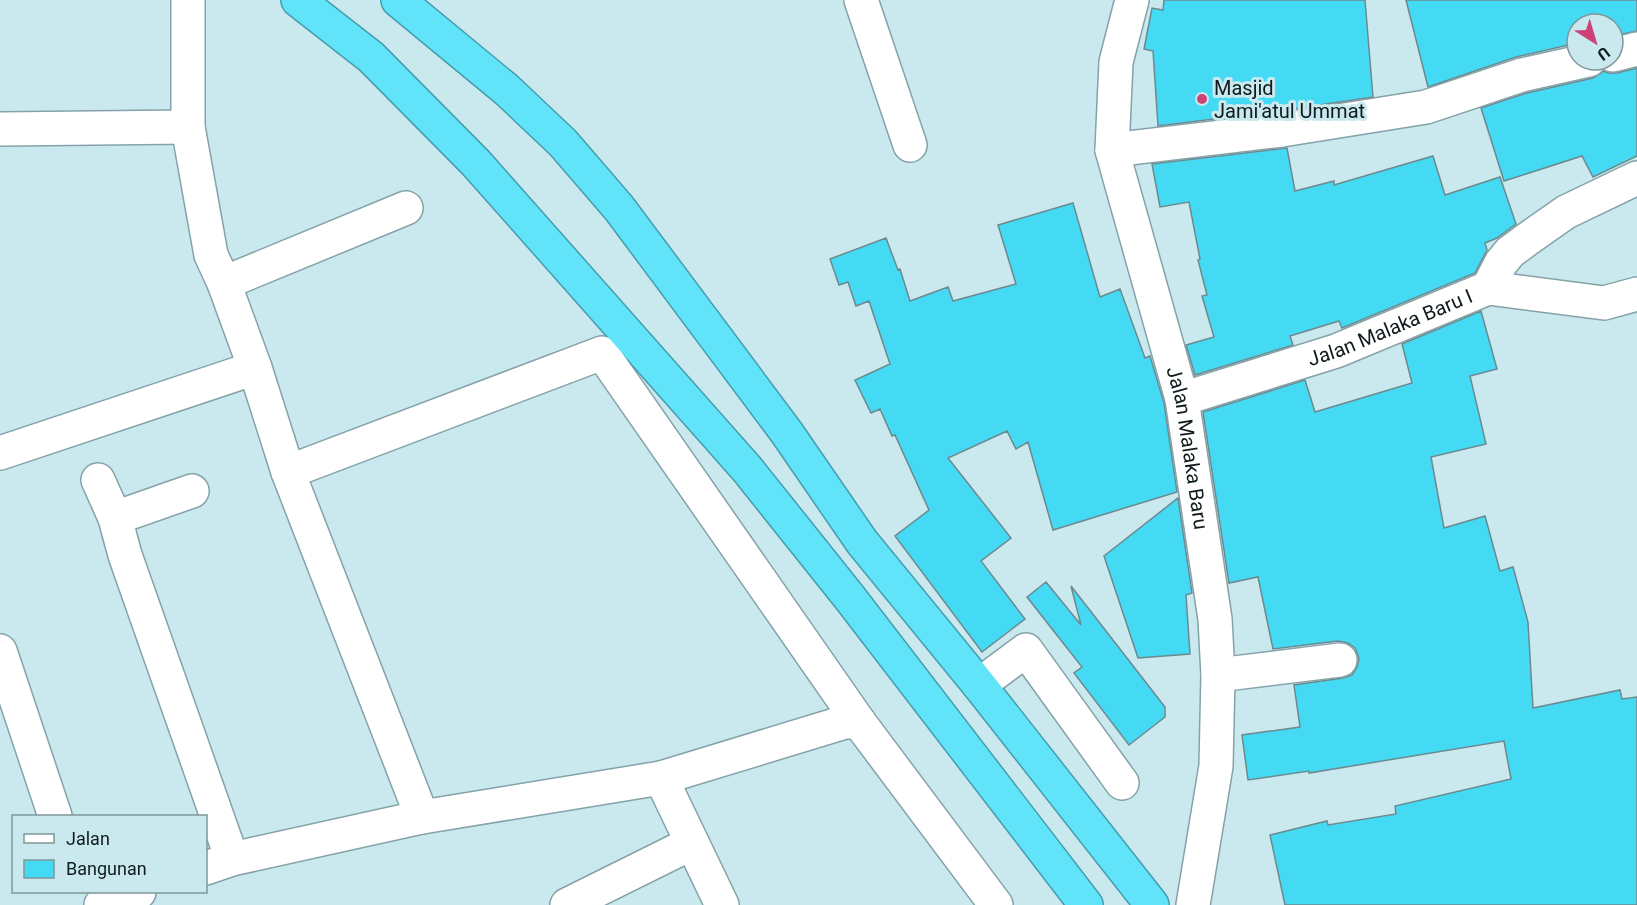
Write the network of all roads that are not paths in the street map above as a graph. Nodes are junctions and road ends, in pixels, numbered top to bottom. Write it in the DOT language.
graph roads {
  1 [pos="188,0"];
  2 [pos="298,0"];
  3 [pos="398,0"];
  4 [pos="861,0"];
  5 [pos="1132,0"];
  6 [pos="1565,65"];
  7 [pos="188,127"];
  8 [pos="0,129"];
  9 [pos="910,145"];
  10 [pos="1112,150"];
  11 [pos="1637,178"];
  12 [pos="406,208"];
  13 [pos="224,283"];
  14 [pos="1488,288"];
  15 [pos="1637,294"];
  16 [pos="255,368"];
  17 [pos="1182,399"];
  18 [pos="0,453"];
  19 [pos="288,472"];
  20 [pos="98,480"];
  21 [pos="192,491"];
  22 [pos="115,518"];
  23 [pos="0,651"];
  24 [pos="1340,660"];
  25 [pos="1218,675"];
  26 [pos="979,685"];
  27 [pos="859,722"];
  28 [pos="661,778"];
  29 [pos="1122,783"];
  30 [pos="56,815"];
  31 [pos="204,815"];
  32 [pos="422,817"];
  33 [pos="207,825"];
  34 [pos="692,843"];
  35 [pos="219,864"];
  36 [pos="134,893"];
  37 [pos="989,903"];
  38 [pos="101,905"];
  39 [pos="567,905"];
  40 [pos="722,905"];
  41 [pos="1086,905"];
  42 [pos="1152,905"];
  43 [pos="1193,905"];
  1 -- 7 [label="street"];
  2 -- 41 [label="highway"];
  3 -- 26 [label="highway"];
  4 -- 9 [label="street"];
  5 -- 10 [label="street, Jalan Malaka Baru"];
  6 -- 10 [label="street"];
  7 -- 8 [label="street"];
  7 -- 13 [label="street"];
  10 -- 17 [label="street, Jalan Malaka Baru"];
  11 -- 14 [label="street"];
  12 -- 13 [label="street"];
  13 -- 16 [label="street"];
  14 -- 15 [label="street, Jalan Malaka Baru I"];
  14 -- 17 [label="street, Jalan Malaka Baru I"];
  16 -- 18 [label="street"];
  16 -- 19 [label="street"];
  17 -- 25 [label="street, Jalan Malaka Baru"];
  19 -- 27 [label="street"];
  19 -- 32 [label="street"];
  20 -- 22 [label="street"];
  21 -- 22 [label="street"];
  22 -- 31 [label="street"];
  23 -- 30 [label="street"];
  24 -- 25 [label="street"];
  25 -- 43 [label="street, Jalan Malaka Baru"];
  26 -- 29 [label="street"];
  26 -- 42 [label="highway"];
  27 -- 28 [label="street"];
  27 -- 37 [label="street"];
  28 -- 32 [label="street"];
  28 -- 34 [label="street"];
  32 -- 35 [label="street"];
  33 -- 35 [label="street"];
  34 -- 39 [label="street"];
  34 -- 40 [label="street"];
  36 -- 38 [label="street"];
}
